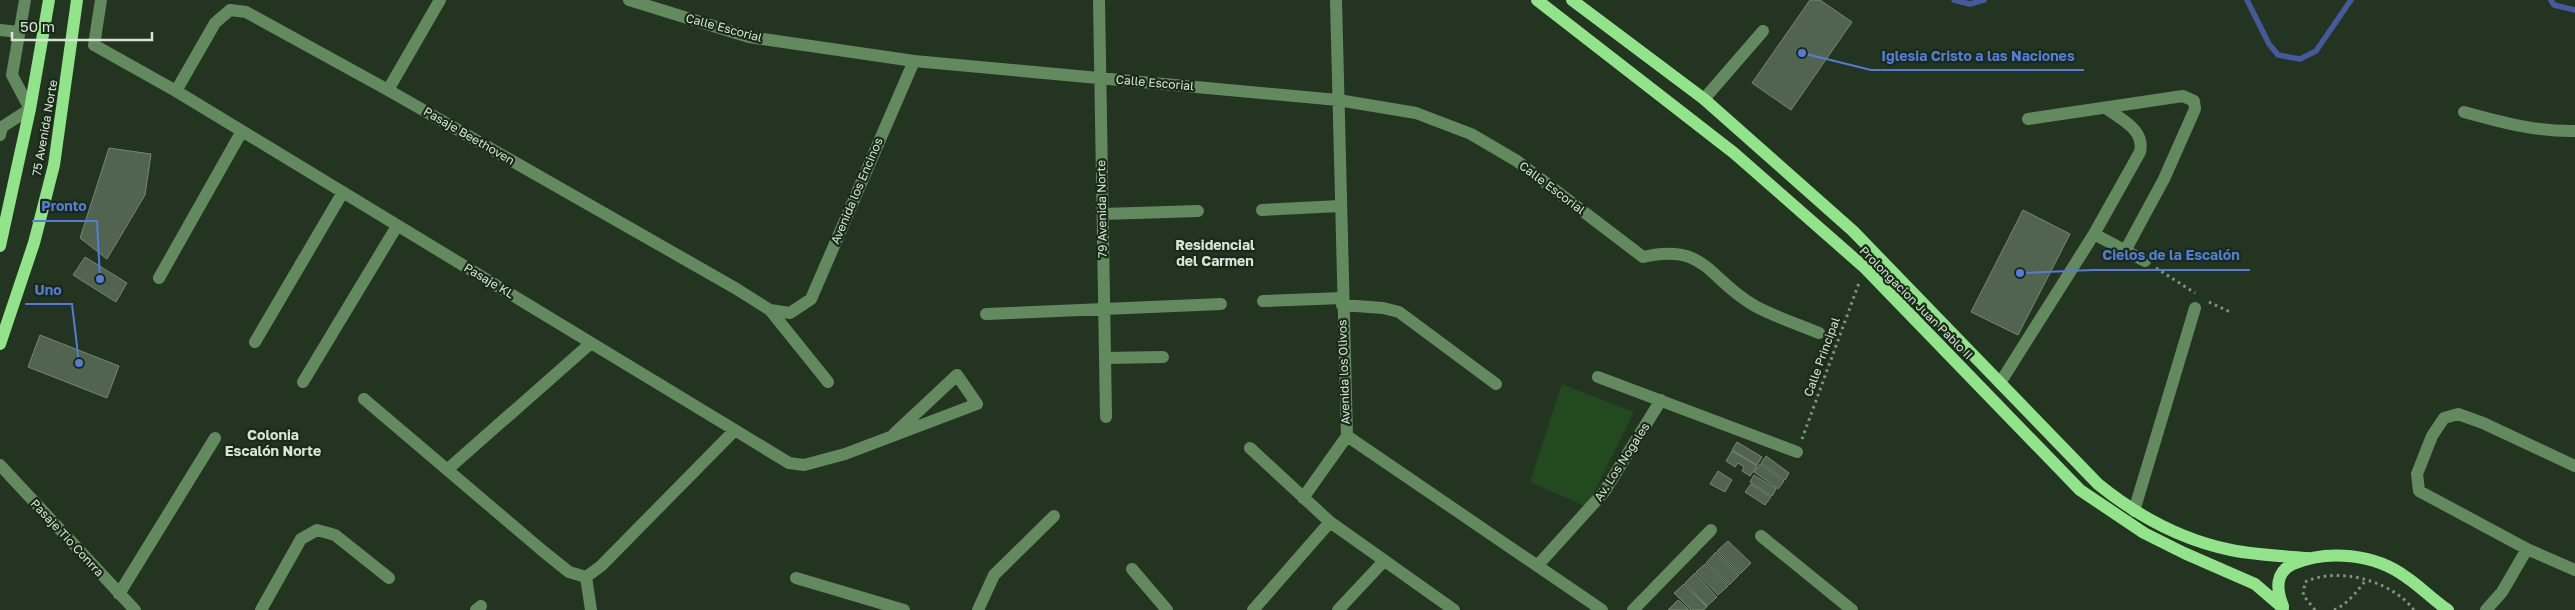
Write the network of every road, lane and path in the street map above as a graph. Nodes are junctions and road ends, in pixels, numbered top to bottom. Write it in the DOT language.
graph roads {
  1 [pos="25,0"];
  2 [pos="49,0"];
  3 [pos="77,0"];
  4 [pos="101,0"];
  5 [pos="440,0"];
  6 [pos="629,0"];
  7 [pos="1100,0"];
  8 [pos="1336,0"];
  9 [pos="1537,0"];
  10 [pos="1572,0"];
  11 [pos="0,30"];
  12 [pos="1763,31"];
  13 [pos="19,32"];
  14 [pos="914,61"];
  15 [pos="1101,78"];
  16 [pos="388,90"];
  17 [pos="176,91"];
  18 [pos="1704,99"];
  19 [pos="1338,100"];
  20 [pos="30,109"];
  21 [pos="2107,109"];
  22 [pos="2464,112"];
  23 [pos="2028,119"];
  24 [pos="242,131"];
  25 [pos="2575,131"];
  26 [pos="0,135"];
  27 [pos="343,192"];
  28 [pos="1340,206"];
  29 [pos="1262,210"];
  30 [pos="1198,211"];
  31 [pos="1102,214"];
  32 [pos="398,226"];
  33 [pos="2094,234"];
  34 [pos="0,246"];
  35 [pos="2126,251"];
  36 [pos="2145,261"];
  37 [pos="1865,268"];
  38 [pos="159,278"];
  39 [pos="1263,301"];
  40 [pos="2207,301"];
  41 [pos="1342,302"];
  42 [pos="2197,302"];
  43 [pos="1221,304"];
  44 [pos="1104,308"];
  45 [pos="770,310"];
  46 [pos="2230,312"];
  47 [pos="790,313"];
  48 [pos="986,314"];
  49 [pos="1819,333"];
  50 [pos="255,342"];
  51 [pos="591,343"];
  52 [pos="0,344"];
  53 [pos="1162,357"];
  54 [pos="1105,358"];
  55 [pos="1598,377"];
  56 [pos="303,382"];
  57 [pos="828,382"];
  58 [pos="2000,383"];
  59 [pos="1496,384"];
  60 [pos="364,399"];
  61 [pos="1661,400"];
  62 [pos="1106,417"];
  63 [pos="736,430"];
  64 [pos="894,434"];
  65 [pos="1346,436"];
  66 [pos="215,438"];
  67 [pos="1250,448"];
  68 [pos="1797,452"];
  69 [pos="0,465"];
  70 [pos="2575,466"];
  71 [pos="448,469"];
  72 [pos="1303,498"];
  73 [pos="2134,511"];
  74 [pos="1054,516"];
  75 [pos="1330,522"];
  76 [pos="1711,530"];
  77 [pos="1761,536"];
  78 [pos="2527,549"];
  79 [pos="2308,558"];
  80 [pos="1384,562"];
  81 [pos="2375,562"];
  82 [pos="1538,565"];
  83 [pos="1132,569"];
  84 [pos="2575,570"];
  85 [pos="586,577"];
  86 [pos="389,578"];
  87 [pos="796,578"];
  88 [pos="2365,580"];
  89 [pos="119,594"];
  90 [pos="2434,605"];
  91 [pos="2284,609"];
  92 [pos="135,610"];
  93 [pos="261,610"];
  94 [pos="591,610"];
  95 [pos="904,610"];
  96 [pos="978,610"];
  97 [pos="1166,610"];
  98 [pos="1253,610"];
  99 [pos="1338,610"];
  100 [pos="1454,610"];
  101 [pos="1602,610"];
  102 [pos="1633,610"];
  103 [pos="1852,610"];
  104 [pos="2315,610"];
  105 [pos="2334,610"];
  106 [pos="2414,610"];
  107 [pos="2448,610"];
  108 [pos="2486,610"];
  1 -- 13 [label="street"];
  2 -- 20 [label="main road, 75 Avenida Norte"];
  3 -- 52 [label="main road, 75 Avenida Norte"];
  4 -- 17 [label="street, Pasaje KL"];
  5 -- 16 [label="street"];
  6 -- 14 [label="street, Calle Escorial"];
  7 -- 15 [label="street, 79 Avenida Norte"];
  8 -- 19 [label="street, Avenida los Olivos"];
  9 -- 37 [label="main road, Prolongacion Juan Pablo II"];
  10 -- 18 [label="main road, Prolongacion Juan Pablo II"];
  11 -- 13 [label="street"];
  12 -- 18 [label="street"];
  13 -- 20 [label="street"];
  14 -- 15 [label="street, Calle Escorial"];
  14 -- 47 [label="street, Avenida los Encinos"];
  15 -- 19 [label="street, Calle Escorial"];
  15 -- 31 [label="street, 79 Avenida Norte"];
  16 -- 17 [label="street, Pasaje Beethoven"];
  16 -- 45 [label="street, Pasaje Beethoven"];
  17 -- 24 [label="street, Pasaje KL"];
  18 -- 58 [label="main road, Prolongacion Juan Pablo II"];
  19 -- 28 [label="street, Avenida los Olivos"];
  19 -- 49 [label="street, Calle Escorial"];
  20 -- 26 [label="street"];
  20 -- 34 [label="main road, 75 Avenida Norte"];
  21 -- 23 [label="street"];
  21 -- 33 [label="street"];
  21 -- 35 [label="street"];
  22 -- 25 [label="street"];
  24 -- 27 [label="street, Pasaje KL"];
  24 -- 38 [label="street"];
  27 -- 32 [label="street, Pasaje KL"];
  27 -- 50 [label="street"];
  28 -- 29 [label="street"];
  28 -- 41 [label="street, Avenida los Olivos"];
  30 -- 31 [label="street"];
  31 -- 44 [label="street, 79 Avenida Norte"];
  32 -- 51 [label="street, Pasaje KL"];
  32 -- 56 [label="street"];
  33 -- 35 [label="street"];
  33 -- 58 [label="street"];
  35 -- 36 [label="street"];
  36 -- 42 [label="path"];
  37 -- 68 [label="path, Calle Principal"];
  37 -- 91 [label="main road, Prolongacion Juan Pablo II"];
  39 -- 41 [label="street"];
  40 -- 46 [label="path"];
  41 -- 59 [label="street"];
  41 -- 65 [label="street, Avenida los Olivos"];
  42 -- 73 [label="street"];
  43 -- 44 [label="street"];
  44 -- 48 [label="street"];
  44 -- 54 [label="street, 79 Avenida Norte"];
  45 -- 47 [label="street, Pasaje Beethoven"];
  45 -- 57 [label="street"];
  51 -- 63 [label="street, Pasaje KL"];
  51 -- 71 [label="street"];
  53 -- 54 [label="street"];
  54 -- 62 [label="street, 79 Avenida Norte"];
  55 -- 61 [label="street"];
  58 -- 73 [label="main road, Prolongacion Juan Pablo II"];
  60 -- 71 [label="street"];
  61 -- 68 [label="street"];
  61 -- 82 [label="street, Av. Los Nogales"];
  63 -- 64 [label="street, Pasaje KL"];
  63 -- 85 [label="street"];
  64 -- 64 [label="street"];
  65 -- 72 [label="street"];
  65 -- 82 [label="street, Avenida los Olivos"];
  66 -- 89 [label="street"];
  67 -- 72 [label="street"];
  69 -- 89 [label="street, Pasaje Tio Conrra"];
  70 -- 78 [label="street"];
  71 -- 85 [label="street"];
  72 -- 75 [label="street"];
  73 -- 79 [label="main road, Prolongacion Juan Pablo II"];
  74 -- 96 [label="street"];
  75 -- 80 [label="street"];
  75 -- 98 [label="street"];
  76 -- 102 [label="street"];
  77 -- 103 [label="street"];
  78 -- 84 [label="street"];
  78 -- 108 [label="street"];
  79 -- 81 [label="main road"];
  79 -- 91 [label="main road"];
  80 -- 99 [label="street"];
  80 -- 100 [label="street"];
  81 -- 88 [label="path"];
  81 -- 90 [label="main road"];
  82 -- 101 [label="street, Avenida los Olivos"];
  83 -- 97 [label="street"];
  85 -- 94 [label="street"];
  86 -- 93 [label="street"];
  87 -- 95 [label="street"];
  88 -- 104 [label="path"];
  88 -- 105 [label="path"];
  88 -- 106 [label="path"];
  89 -- 92 [label="street, Pasaje Tio Conrra"];
  90 -- 107 [label="main road"];
}
